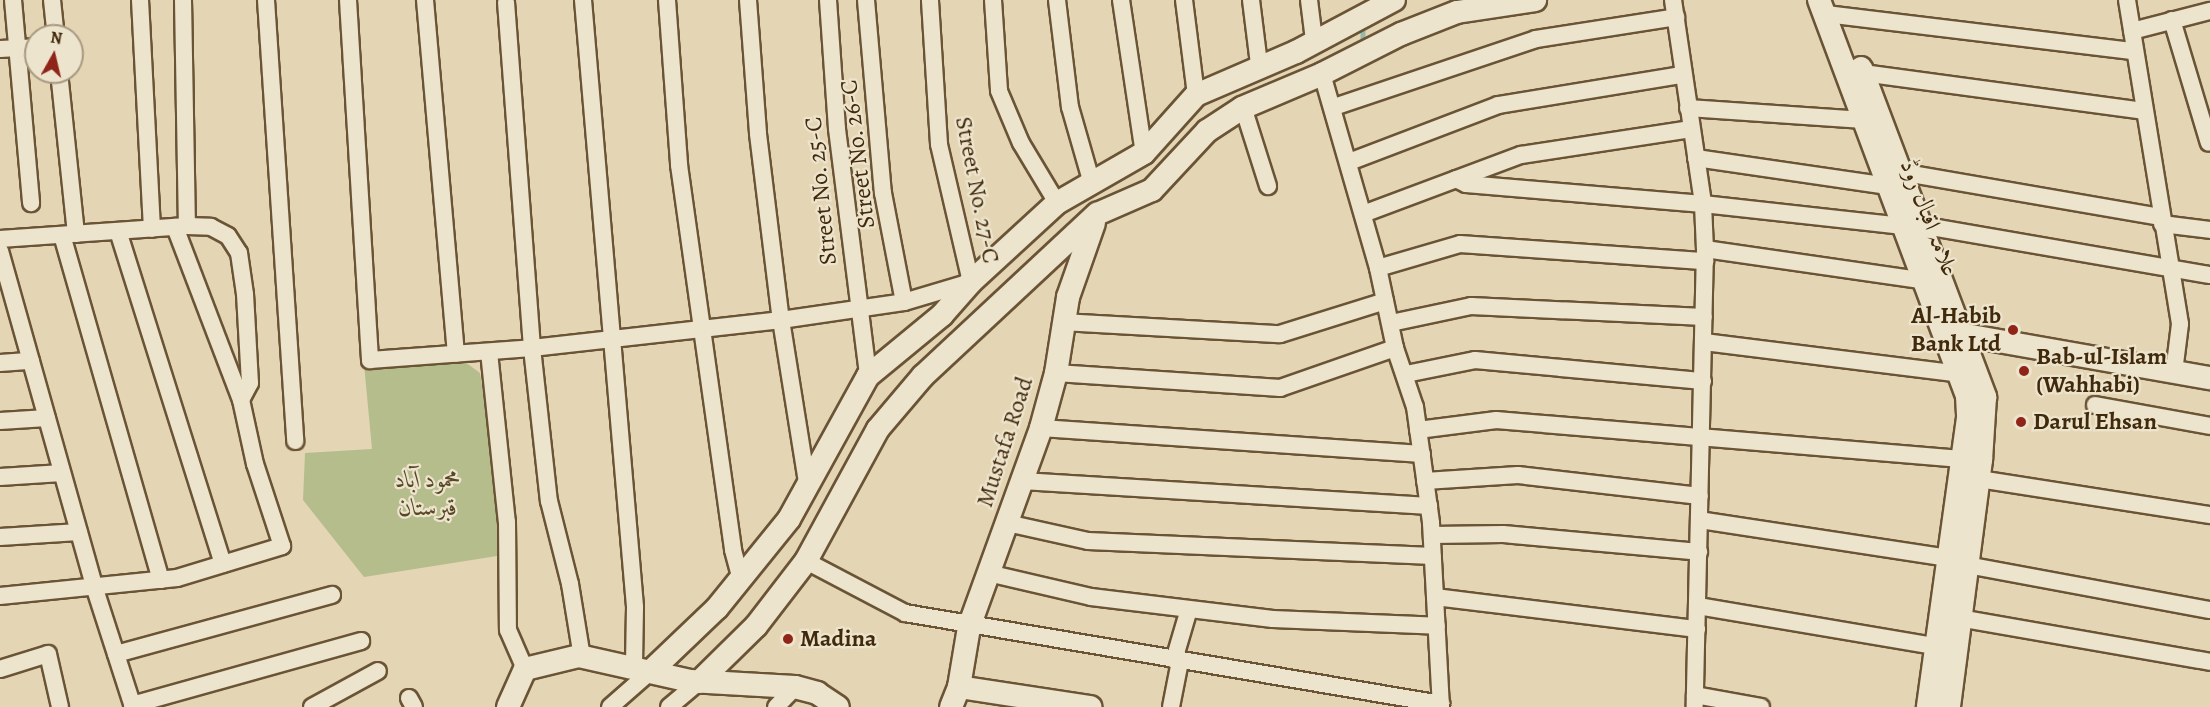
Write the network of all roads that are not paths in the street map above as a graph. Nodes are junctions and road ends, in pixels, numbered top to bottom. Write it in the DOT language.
graph roads {
  1 [pos="13,0"];
  2 [pos="52,0"];
  3 [pos="140,0"];
  4 [pos="183,0"];
  5 [pos="266,0"];
  6 [pos="348,0"];
  7 [pos="425,0"];
  8 [pos="583,0"];
  9 [pos="667,0"];
  10 [pos="748,0"];
  11 [pos="828,0"];
  12 [pos="867,0"];
  13 [pos="930,0"];
  14 [pos="993,0"];
  15 [pos="1057,0"];
  16 [pos="1122,0"];
  17 [pos="1184,0"];
  18 [pos="1251,0"];
  19 [pos="1309,0"];
  20 [pos="1394,0"];
  21 [pos="1535,0"];
  22 [pos="1673,0"];
  23 [pos="2127,0"];
  24 [pos="506,2"];
  25 [pos="1830,8"];
  26 [pos="2210,11"];
  27 [pos="1676,17"];
  28 [pos="2172,20"];
  29 [pos="55,24"];
  30 [pos="2132,31"];
  31 [pos="24,35"];
  32 [pos="1314,40"];
  33 [pos="24,48"];
  34 [pos="0,50"];
  35 [pos="2134,51"];
  36 [pos="1259,64"];
  37 [pos="1863,73"];
  38 [pos="1322,74"];
  39 [pos="1682,75"];
  40 [pos="29,84"];
  41 [pos="60,84"];
  42 [pos="1196,95"];
  43 [pos="1243,107"];
  44 [pos="1334,107"];
  45 [pos="1688,108"];
  46 [pos="2143,111"];
  47 [pos="1864,120"];
  48 [pos="1691,129"];
  49 [pos="2209,143"];
  50 [pos="1144,153"];
  51 [pos="1696,158"];
  52 [pos="1349,162"];
  53 [pos="1456,179"];
  54 [pos="1894,179"];
  55 [pos="1091,180"];
  56 [pos="1268,186"];
  57 [pos="1057,203"];
  58 [pos="31,204"];
  59 [pos="1703,204"];
  60 [pos="1364,213"];
  61 [pos="1097,214"];
  62 [pos="2162,220"];
  63 [pos="181,226"];
  64 [pos="1912,226"];
  65 [pos="152,229"];
  66 [pos="2210,230"];
  67 [pos="118,231"];
  68 [pos="69,235"];
  69 [pos="0,239"];
  70 [pos="0,251"];
  71 [pos="1705,255"];
  72 [pos="1378,268"];
  73 [pos="2170,268"];
  74 [pos="2210,275"];
  75 [pos="971,282"];
  76 [pos="1934,282"];
  77 [pos="7,300"];
  78 [pos="1385,300"];
  79 [pos="904,302"];
  80 [pos="858,309"];
  81 [pos="1704,317"];
  82 [pos="781,320"];
  83 [pos="1062,322"];
  84 [pos="1391,322"];
  85 [pos="701,326"];
  86 [pos="1952,333"];
  87 [pos="611,337"];
  88 [pos="1704,342"];
  89 [pos="532,348"];
  90 [pos="1395,348"];
  91 [pos="489,352"];
  92 [pos="456,354"];
  93 [pos="31,361"];
  94 [pos="0,363"];
  95 [pos="2174,372"];
  96 [pos="1056,373"];
  97 [pos="1406,374"];
  98 [pos="1968,375"];
  99 [pos="868,376"];
  100 [pos="2210,378"];
  101 [pos="1703,381"];
  102 [pos="241,400"];
  103 [pos="2095,405"];
  104 [pos="47,418"];
  105 [pos="0,421"];
  106 [pos="2210,426"];
  107 [pos="1041,428"];
  108 [pos="1418,430"];
  109 [pos="1702,435"];
  110 [pos="294,441"];
  111 [pos="1422,454"];
  112 [pos="1974,466"];
  113 [pos="62,473"];
  114 [pos="0,477"];
  115 [pos="1022,480"];
  116 [pos="1425,481"];
  117 [pos="807,482"];
  118 [pos="1700,496"];
  119 [pos="1429,506"];
  120 [pos="2210,515"];
  121 [pos="1700,520"];
  122 [pos="1007,523"];
  123 [pos="79,532"];
  124 [pos="1432,535"];
  125 [pos="0,537"];
  126 [pos="1699,552"];
  127 [pos="1433,556"];
  128 [pos="806,561"];
  129 [pos="1957,561"];
  130 [pos="223,564"];
  131 [pos="988,573"];
  132 [pos="162,580"];
  133 [pos="741,580"];
  134 [pos="94,586"];
  135 [pos="332,595"];
  136 [pos="0,596"];
  137 [pos="1435,597"];
  138 [pos="1698,606"];
  139 [pos="1189,609"];
  140 [pos="2210,610"];
  141 [pos="1959,618"];
  142 [pos="1437,626"];
  143 [pos="969,627"];
  144 [pos="1697,629"];
  145 [pos="361,641"];
  146 [pos="1944,648"];
  147 [pos="116,654"];
  148 [pos="582,657"];
  149 [pos="1177,661"];
  150 [pos="2210,662"];
  151 [pos="0,669"];
  152 [pos="525,669"];
  153 [pos="648,670"];
  154 [pos="378,671"];
  155 [pos="694,682"];
  156 [pos="795,687"];
  157 [pos="955,697"];
  158 [pos="1695,701"];
  159 [pos="1441,705"];
  160 [pos="132,706"];
  161 [pos="60,707"];
  162 [pos="312,707"];
  163 [pos="508,707"];
  164 [pos="609,707"];
  165 [pos="669,707"];
  166 [pos="776,707"];
  167 [pos="838,707"];
  168 [pos="1090,707"];
  169 [pos="1171,707"];
  170 [pos="1761,707"];
  171 [pos="1928,707"];
  172 [pos="1949,707"];
  1 -- 31 [label="street"];
  2 -- 29 [label="street"];
  3 -- 65 [label="street"];
  4 -- 63 [label="street"];
  5 -- 110 [label="street"];
  6 -- 92 [label="street"];
  7 -- 92 [label="street"];
  8 -- 87 [label="street"];
  9 -- 85 [label="street"];
  10 -- 82 [label="street"];
  11 -- 80 [label="street, Street No. 25-C"];
  12 -- 79 [label="street, Street No. 26-C"];
  13 -- 75 [label="street, Street No. 27-C"];
  14 -- 57 [label="street"];
  15 -- 55 [label="street"];
  16 -- 50 [label="street"];
  17 -- 42 [label="street"];
  18 -- 36 [label="street"];
  19 -- 32 [label="street"];
  20 -- 32 [label="street"];
  21 -- 38 [label="street"];
  22 -- 27 [label="street"];
  23 -- 30 [label="street"];
  24 -- 89 [label="street"];
  25 -- 35 [label="street"];
  25 -- 37 [label="street, علامہ اقبال روڈ"];
  25 -- 47 [label="street, علامہ اقبال روڈ"];
  26 -- 28 [label="street"];
  27 -- 39 [label="street"];
  27 -- 44 [label="street"];
  28 -- 30 [label="street"];
  28 -- 49 [label="street"];
  30 -- 35 [label="street"];
  32 -- 36 [label="street"];
  33 -- 34 [label="street"];
  35 -- 46 [label="street"];
  36 -- 42 [label="street"];
  37 -- 46 [label="street"];
  37 -- 54 [label="street, علامہ اقبال روڈ"];
  38 -- 43 [label="street"];
  38 -- 44 [label="street"];
  39 -- 45 [label="street"];
  39 -- 52 [label="street"];
  40 -- 58 [label="street"];
  41 -- 68 [label="street"];
  42 -- 50 [label="street"];
  43 -- 56 [label="street"];
  43 -- 61 [label="street"];
  44 -- 52 [label="street"];
  45 -- 47 [label="street"];
  45 -- 48 [label="street"];
  46 -- 62 [label="street"];
  47 -- 54 [label="street, علامہ اقبال روڈ"];
  48 -- 51 [label="street"];
  48 -- 53 [label="street"];
  50 -- 55 [label="street"];
  51 -- 54 [label="street"];
  51 -- 59 [label="street"];
  52 -- 60 [label="street"];
  53 -- 59 [label="street"];
  53 -- 60 [label="street"];
  54 -- 62 [label="street"];
  54 -- 64 [label="street, علامہ اقبال روڈ"];
  55 -- 57 [label="street"];
  57 -- 75 [label="street"];
  59 -- 64 [label="street"];
  59 -- 71 [label="street"];
  60 -- 72 [label="street"];
  61 -- 83 [label="street, Mustafa Road"];
  61 -- 128 [label="street"];
  62 -- 66 [label="street"];
  62 -- 73 [label="street"];
  63 -- 65 [label="street"];
  63 -- 102 [label="street"];
  63 -- 102 [label="street"];
  64 -- 73 [label="street"];
  64 -- 76 [label="street, علامہ اقبال روڈ"];
  65 -- 67 [label="street"];
  67 -- 68 [label="street"];
  67 -- 130 [label="street"];
  68 -- 69 [label="street"];
  68 -- 132 [label="street"];
  70 -- 77 [label="street"];
  71 -- 72 [label="street"];
  71 -- 76 [label="street"];
  71 -- 81 [label="street"];
  72 -- 78 [label="street"];
  73 -- 74 [label="street"];
  73 -- 95 [label="street"];
  75 -- 79 [label="street"];
  75 -- 99 [label="street"];
  76 -- 86 [label="street, علامہ اقبال روڈ"];
  77 -- 93 [label="street"];
  78 -- 83 [label="street"];
  78 -- 84 [label="street"];
  79 -- 80 [label="street"];
  80 -- 82 [label="street"];
  80 -- 99 [label="street, Street No. 25-C"];
  81 -- 84 [label="street"];
  81 -- 88 [label="street"];
  82 -- 85 [label="street"];
  82 -- 117 [label="street"];
  83 -- 96 [label="street, Mustafa Road"];
  84 -- 90 [label="street"];
  85 -- 87 [label="street"];
  85 -- 133 [label="street"];
  86 -- 95 [label="street"];
  86 -- 98 [label="street, علامہ اقبال روڈ"];
  87 -- 89 [label="street"];
  87 -- 153 [label="street"];
  88 -- 98 [label="street"];
  88 -- 101 [label="street"];
  89 -- 91 [label="street"];
  89 -- 148 [label="street"];
  90 -- 96 [label="street"];
  90 -- 97 [label="street"];
  91 -- 92 [label="street"];
  91 -- 152 [label="street"];
  93 -- 94 [label="street"];
  93 -- 104 [label="street"];
  95 -- 100 [label="street"];
  96 -- 107 [label="street, Mustafa Road"];
  97 -- 101 [label="street"];
  97 -- 108 [label="street"];
  98 -- 112 [label="street, علامہ اقبال روڈ"];
  99 -- 117 [label="street"];
  101 -- 109 [label="street"];
  102 -- 130 [label="street"];
  103 -- 106 [label="street"];
  104 -- 105 [label="street"];
  104 -- 113 [label="street"];
  107 -- 111 [label="street"];
  107 -- 115 [label="street, Mustafa Road"];
  108 -- 109 [label="street"];
  108 -- 111 [label="street"];
  109 -- 112 [label="street"];
  109 -- 118 [label="street"];
  111 -- 116 [label="street"];
  112 -- 120 [label="street"];
  112 -- 129 [label="street, علامہ اقبال روڈ"];
  113 -- 114 [label="street"];
  113 -- 123 [label="street"];
  115 -- 119 [label="street"];
  115 -- 122 [label="street, Mustafa Road"];
  116 -- 118 [label="street"];
  116 -- 119 [label="street"];
  117 -- 133 [label="street"];
  118 -- 121 [label="street"];
  119 -- 124 [label="street"];
  121 -- 126 [label="street"];
  121 -- 129 [label="street"];
  122 -- 127 [label="street"];
  122 -- 131 [label="street, Mustafa Road"];
  123 -- 125 [label="street"];
  123 -- 134 [label="street"];
  124 -- 126 [label="street"];
  124 -- 127 [label="street"];
  126 -- 138 [label="street"];
  127 -- 137 [label="street"];
  128 -- 143 [label="street"];
  128 -- 155 [label="street"];
  129 -- 140 [label="street"];
  129 -- 141 [label="street, علامہ اقبال روڈ"];
  129 -- 146 [label="street, علامہ اقبال روڈ"];
  130 -- 132 [label="street"];
  131 -- 139 [label="street"];
  131 -- 143 [label="street, Mustafa Road"];
  132 -- 134 [label="street"];
  133 -- 153 [label="street"];
  134 -- 136 [label="street"];
  134 -- 147 [label="street"];
  135 -- 147 [label="street"];
  137 -- 142 [label="street"];
  137 -- 144 [label="street"];
  138 -- 144 [label="street"];
  138 -- 146 [label="street"];
  139 -- 142 [label="street"];
  139 -- 149 [label="street"];
  141 -- 146 [label="street, علامہ اقبال روڈ"];
  141 -- 150 [label="street"];
  142 -- 159 [label="street"];
  143 -- 149 [label="street"];
  143 -- 157 [label="street, Mustafa Road"];
  144 -- 158 [label="street"];
  145 -- 160 [label="street"];
  146 -- 171 [label="street, علامہ اقبال روڈ"];
  146 -- 172 [label="street, علامہ اقبال روڈ"];
  147 -- 160 [label="street"];
  148 -- 152 [label="street"];
  148 -- 153 [label="street"];
  149 -- 159 [label="street"];
  149 -- 169 [label="street"];
  151 -- 161 [label="street"];
  152 -- 163 [label="street"];
  153 -- 155 [label="street"];
  153 -- 164 [label="street"];
  154 -- 162 [label="street"];
  155 -- 156 [label="street"];
  155 -- 165 [label="street"];
  156 -- 166 [label="street"];
  156 -- 167 [label="street"];
  157 -- 168 [label="street"];
  158 -- 170 [label="street"];
}
